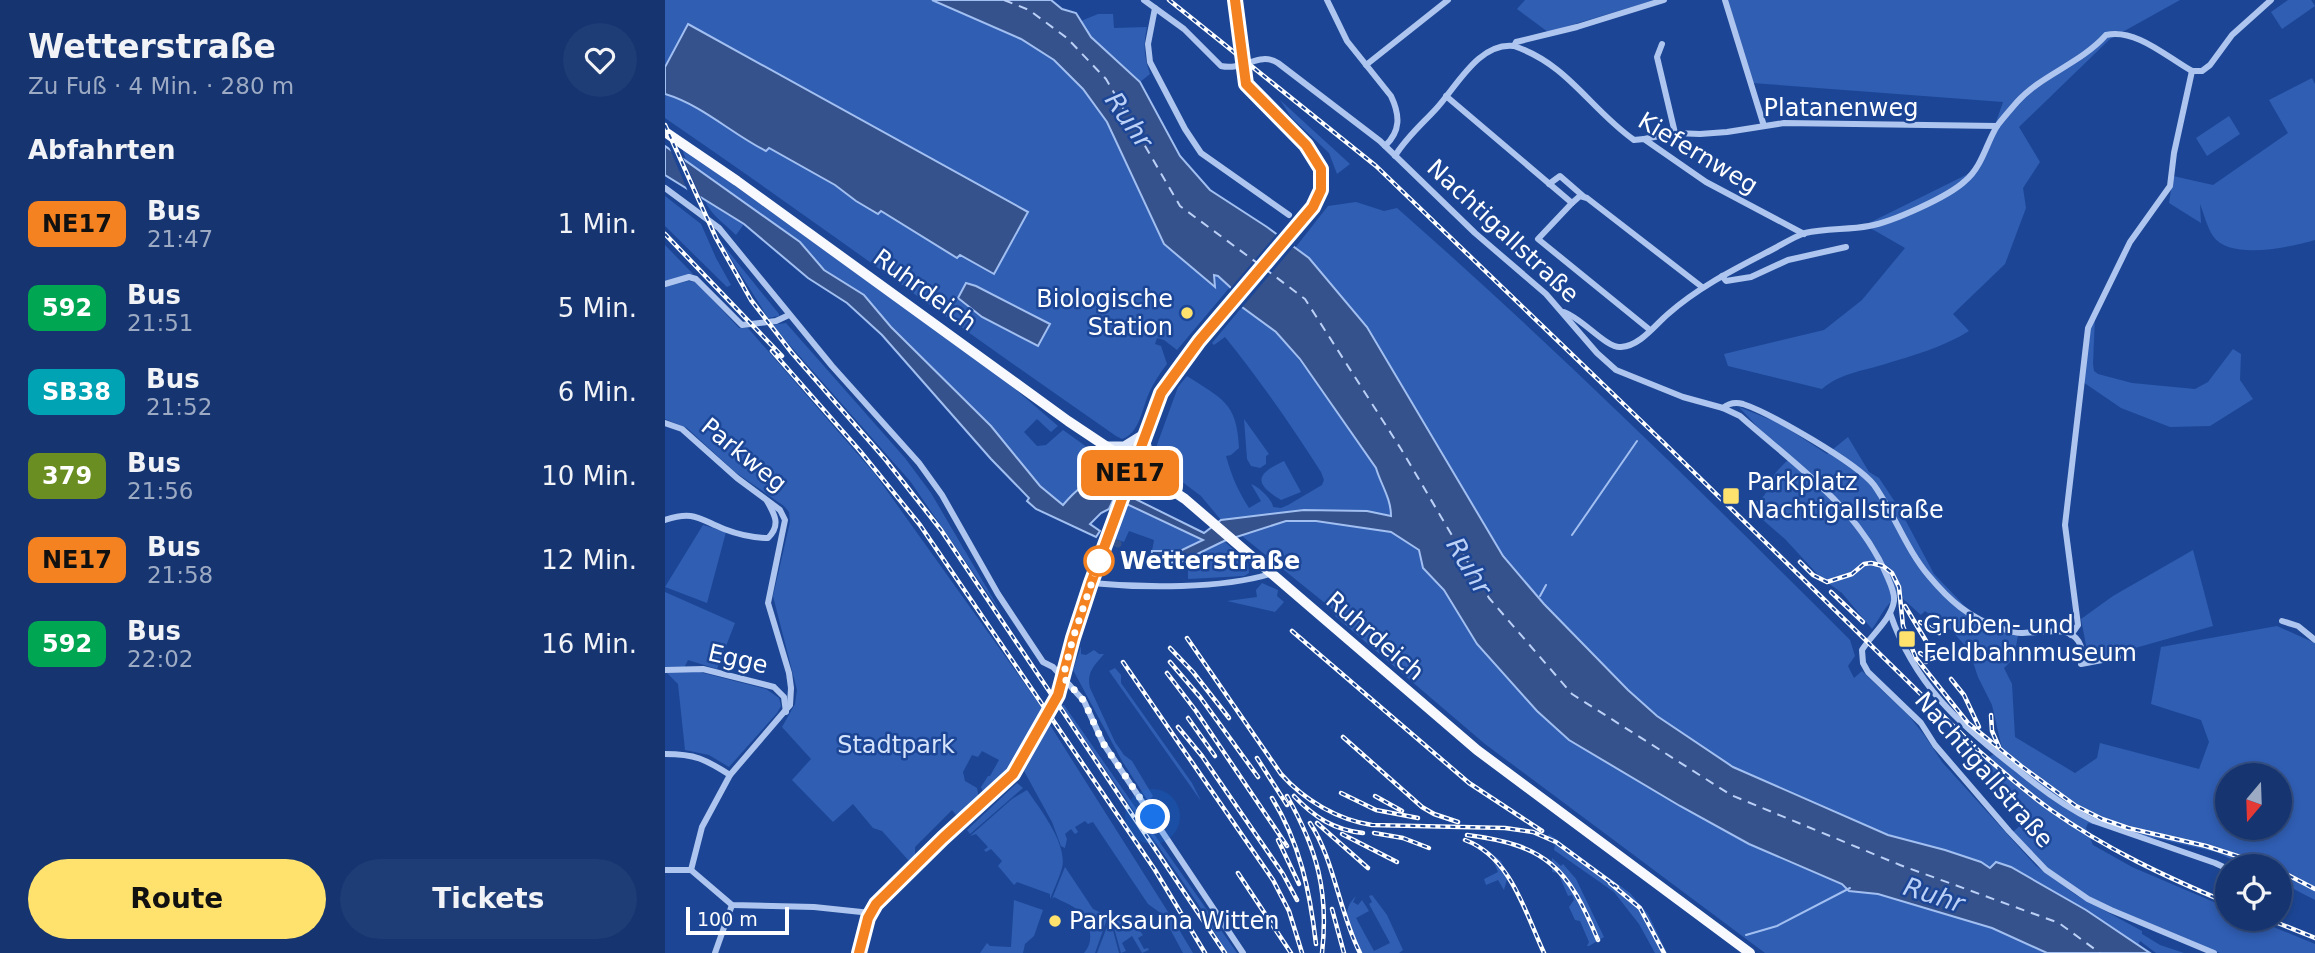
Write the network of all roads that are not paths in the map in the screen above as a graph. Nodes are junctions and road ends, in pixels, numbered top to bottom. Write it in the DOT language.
graph roads {
  1 [pos="1144,0"];
  2 [pos="1235,0"];
  3 [pos="1327,0"];
  4 [pos="1448,0"];
  5 [pos="1664,0"];
  6 [pos="1725,0"];
  7 [pos="2271,0"];
  8 [pos="1155,8"];
  9 [pos="1662,44"];
  10 [pos="1514,46"];
  11 [pos="1366,65"];
  12 [pos="1244,66"];
  13 [pos="2193,71"];
  14 [pos="1446,96"];
  15 [pos="1764,126"];
  16 [pos="1997,127"];
  17 [pos="665,132"];
  18 [pos="1675,133"];
  19 [pos="1644,139"];
  20 [pos="1385,146"];
  21 [pos="1395,156"];
  22 [pos="1549,184"];
  23 [pos="665,188"];
  24 [pos="1583,196"];
  25 [pos="1572,203"];
  26 [pos="1289,215"];
  27 [pos="1804,234"];
  28 [pos="1846,247"];
  29 [pos="1722,276"];
  30 [pos="665,284"];
  31 [pos="1702,287"];
  32 [pos="1562,311"];
  33 [pos="789,316"];
  34 [pos="1650,330"];
  35 [pos="1723,408"];
  36 [pos="665,423"];
  37 [pos="1145,433"];
  38 [pos="1104,446"];
  39 [pos="1133,466"];
  40 [pos="1161,483"];
  41 [pos="1125,489"];
  42 [pos="767,500"];
  43 [pos="665,520"];
  44 [pos="1270,573"];
  45 [pos="1091,583"];
  46 [pos="1890,613"];
  47 [pos="2282,621"];
  48 [pos="2071,635"];
  49 [pos="2315,640"];
  50 [pos="2118,657"];
  51 [pos="665,670"];
  52 [pos="1063,677"];
  53 [pos="786,712"];
  54 [pos="665,754"];
  55 [pos="730,775"];
  56 [pos="2215,863"];
  57 [pos="665,870"];
  58 [pos="691,870"];
  59 [pos="732,905"];
  60 [pos="871,913"];
  61 [pos="715,953"];
  62 [pos="859,953"];
  63 [pos="1243,953"];
  64 [pos="1750,953"];
  65 [pos="2214,953"];
  1 -- 8 [label="street, Nachtigallstraße"];
  2 -- 12 [label="main road"];
  3 -- 11 [label="street"];
  4 -- 11 [label="street"];
  5 -- 10 [label="street"];
  6 -- 15 [label="street"];
  7 -- 13 [label="street"];
  8 -- 12 [label="street, Nachtigallstraße"];
  8 -- 26 [label="street"];
  9 -- 18 [label="street"];
  10 -- 14 [label="street"];
  10 -- 19 [label="street, Kiefernweg"];
  11 -- 20 [label="street"];
  12 -- 20 [label="street, Nachtigallstraße"];
  12 -- 37 [label="main road"];
  13 -- 16 [label="street"];
  13 -- 48 [label="street"];
  14 -- 21 [label="street"];
  14 -- 22 [label="street"];
  15 -- 16 [label="street, Platanenweg"];
  15 -- 18 [label="street, Platanenweg"];
  16 -- 27 [label="street"];
  17 -- 38 [label="main road, Ruhrdeich"];
  18 -- 19 [label="street, Platanenweg"];
  19 -- 27 [label="street, Kiefernweg"];
  20 -- 21 [label="street, Nachtigallstraße"];
  21 -- 32 [label="street, Nachtigallstraße"];
  22 -- 24 [label="street"];
  22 -- 25 [label="street"];
  23 -- 33 [label="street"];
  24 -- 25 [label="street"];
  24 -- 31 [label="street"];
  25 -- 34 [label="street"];
  27 -- 29 [label="street"];
  28 -- 29 [label="street"];
  29 -- 31 [label="street"];
  30 -- 33 [label="street"];
  31 -- 34 [label="street"];
  32 -- 34 [label="street"];
  32 -- 35 [label="street, Nachtigallstraße"];
  33 -- 52 [label="street"];
  35 -- 46 [label="street, Nachtigallstraße"];
  35 -- 48 [label="street"];
  36 -- 42 [label="street, Parkweg"];
  37 -- 38 [label="main road"];
  37 -- 39 [label="main road"];
  37 -- 40 [label="main road"];
  38 -- 39 [label="main road, Ruhrdeich"];
  38 -- 41 [label="main road"];
  39 -- 40 [label="main road, Ruhrdeich"];
  39 -- 41 [label="main road"];
  40 -- 44 [label="main road, Ruhrdeich"];
  41 -- 45 [label="main road"];
  42 -- 43 [label="street"];
  42 -- 53 [label="street, Parkweg"];
  44 -- 45 [label="street"];
  44 -- 64 [label="main road, Ruhrdeich"];
  45 -- 52 [label="main road"];
  46 -- 56 [label="street, Nachtigallstraße"];
  46 -- 65 [label="street, Nachtigallstraße"];
  47 -- 49 [label="street"];
  48 -- 50 [label="street"];
  51 -- 53 [label="street, Egge"];
  52 -- 60 [label="main road"];
  52 -- 63 [label="street"];
  53 -- 55 [label="street"];
  54 -- 55 [label="street"];
  55 -- 58 [label="street"];
  57 -- 58 [label="street"];
  58 -- 59 [label="street"];
  59 -- 60 [label="street"];
  59 -- 61 [label="street"];
  60 -- 62 [label="main road"];
}
